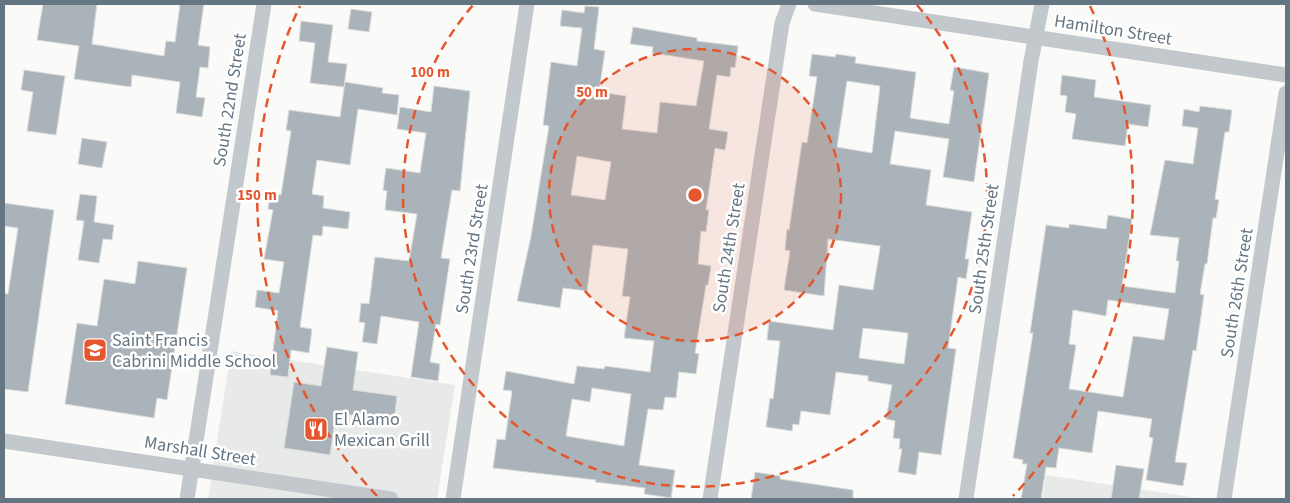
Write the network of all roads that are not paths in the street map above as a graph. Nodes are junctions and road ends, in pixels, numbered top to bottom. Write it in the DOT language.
graph roads {
  1 [pos="264,4"];
  2 [pos="527,4"];
  3 [pos="789,4"];
  4 [pos="815,4"];
  5 [pos="1042,4"];
  6 [pos="1035,37"];
  7 [pos="1286,75"];
  8 [pos="1286,93"];
  9 [pos="4,441"];
  10 [pos="192,469"];
  11 [pos="187,499"];
  12 [pos="391,499"];
  13 [pos="453,499"];
  14 [pos="710,499"];
  15 [pos="966,499"];
  16 [pos="1224,499"];
  1 -- 10 [label="street, South 22nd Street"];
  2 -- 13 [label="street, South 23rd Street"];
  3 -- 14 [label="street, South 24th Street"];
  4 -- 6 [label="street, Hamilton Street"];
  5 -- 6 [label="street, South 25th Street"];
  6 -- 7 [label="street, Hamilton Street"];
  6 -- 15 [label="street, South 25th Street"];
  8 -- 16 [label="street, South 26th Street"];
  9 -- 10 [label="street, Marshall Street"];
  10 -- 11 [label="street, South 22nd Street"];
  10 -- 12 [label="street, Marshall Street"];
}
